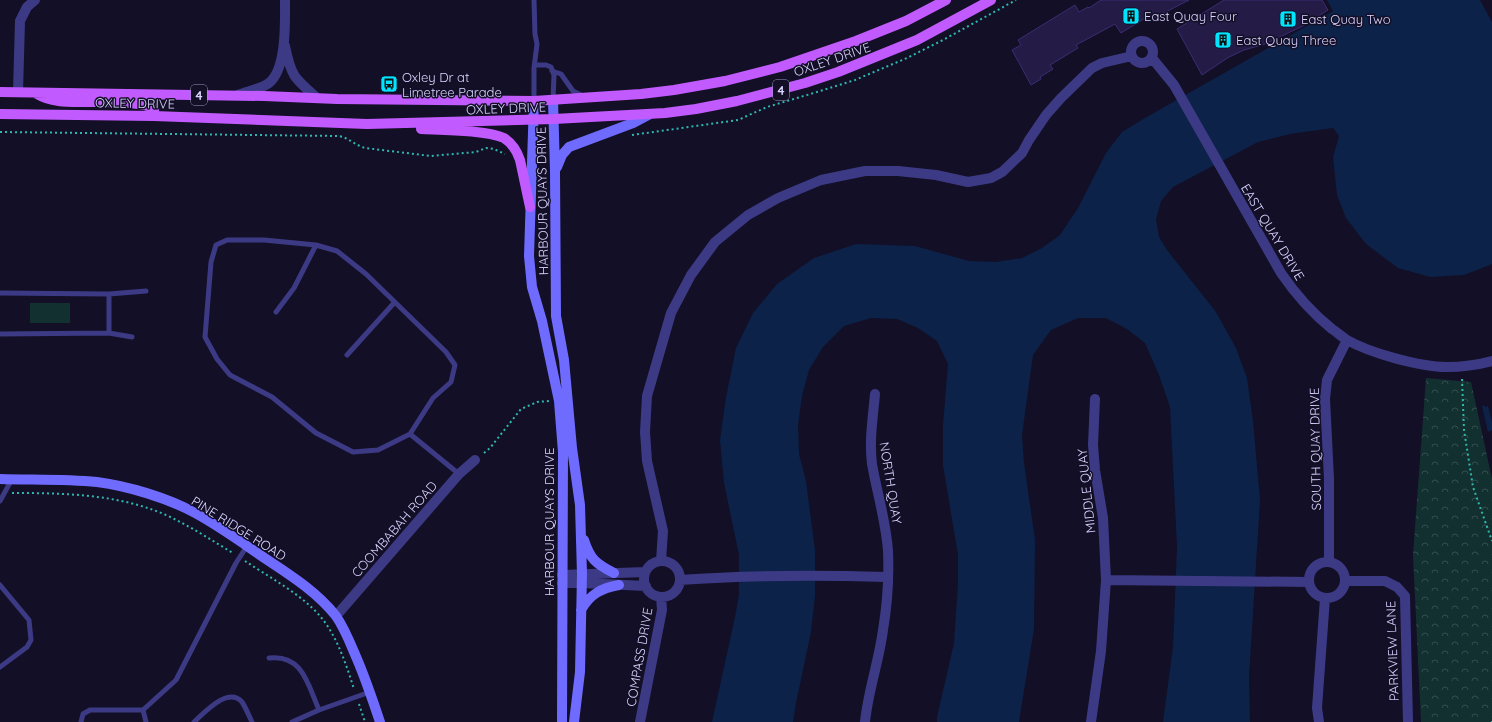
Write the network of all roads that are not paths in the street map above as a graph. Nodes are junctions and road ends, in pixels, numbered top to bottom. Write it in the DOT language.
graph roads {
  1 [pos="35,0"];
  2 [pos="285,0"];
  3 [pos="534,0"];
  4 [pos="946,0"];
  5 [pos="991,0"];
  6 [pos="284,44"];
  7 [pos="1132,56"];
  8 [pos="1152,58"];
  9 [pos="534,65"];
  10 [pos="552,71"];
  11 [pos="0,92"];
  12 [pos="18,92"];
  13 [pos="35,93"];
  14 [pos="236,96"];
  15 [pos="317,98"];
  16 [pos="587,98"];
  17 [pos="553,100"];
  18 [pos="534,101"];
  19 [pos="0,114"];
  20 [pos="650,114"];
  21 [pos="154,116"];
  22 [pos="554,119"];
  23 [pos="533,120"];
  24 [pos="367,124"];
  25 [pos="555,171"];
  26 [pos="530,207"];
  27 [pos="316,245"];
  28 [pos="146,291"];
  29 [pos="0,293"];
  30 [pos="109,294"];
  31 [pos="394,303"];
  32 [pos="276,312"];
  33 [pos="109,333"];
  34 [pos="0,334"];
  35 [pos="132,337"];
  36 [pos="1347,340"];
  37 [pos="347,356"];
  38 [pos="1492,361"];
  39 [pos="875,394"];
  40 [pos="1096,399"];
  41 [pos="410,434"];
  42 [pos="475,460"];
  43 [pos="459,474"];
  44 [pos="0,479"];
  45 [pos="12,479"];
  46 [pos="0,501"];
  47 [pos="581,532"];
  48 [pos="247,546"];
  49 [pos="661,561"];
  50 [pos="1328,562"];
  51 [pos="645,572"];
  52 [pos="614,573"];
  53 [pos="887,577"];
  54 [pos="582,578"];
  55 [pos="562,579"];
  56 [pos="680,580"];
  57 [pos="1106,580"];
  58 [pos="1345,581"];
  59 [pos="1309,582"];
  60 [pos="0,585"];
  61 [pos="619,585"];
  62 [pos="646,586"];
  63 [pos="661,597"];
  64 [pos="1325,598"];
  65 [pos="581,610"];
  66 [pos="336,616"];
  67 [pos="270,658"];
  68 [pos="0,667"];
  69 [pos="370,692"];
  70 [pos="143,710"];
  71 [pos="319,710"];
  72 [pos="81,722"];
  73 [pos="146,722"];
  74 [pos="194,722"];
  75 [pos="252,722"];
  76 [pos="292,722"];
  77 [pos="380,722"];
  78 [pos="562,722"];
  79 [pos="574,722"];
  80 [pos="640,722"];
  81 [pos="865,722"];
  82 [pos="1091,722"];
  83 [pos="1319,722"];
  84 [pos="1408,722"];
  1 -- 12 [label="street"];
  2 -- 6 [label="street"];
  3 -- 9 [label="lane, HARBOUR QUAYS DRIVE"];
  4 -- 16 [label="main road, OXLEY DRIVE / 4"];
  5 -- 20 [label="main road, OXLEY DRIVE / 4"];
  6 -- 14 [label="street"];
  6 -- 15 [label="street"];
  7 -- 8 [label="street"];
  7 -- 8 [label="street"];
  7 -- 49 [label="street"];
  8 -- 36 [label="street, EAST QUAY DRIVE"];
  9 -- 10 [label="lane"];
  9 -- 18 [label="lane, HARBOUR QUAYS DRIVE"];
  10 -- 16 [label="lane"];
  10 -- 17 [label="lane, HARBOUR QUAYS DRIVE"];
  11 -- 12 [label="main road, OXLEY DRIVE / 4"];
  12 -- 13 [label="main road, OXLEY DRIVE / 4"];
  13 -- 14 [label="main road, OXLEY DRIVE / 4"];
  13 -- 21 [label="main road"];
  14 -- 15 [label="main road, OXLEY DRIVE / 4"];
  15 -- 18 [label="main road, OXLEY DRIVE / 4"];
  16 -- 17 [label="main road, OXLEY DRIVE / 4"];
  17 -- 18 [label="main road, OXLEY DRIVE / 4"];
  17 -- 22 [label="street, HARBOUR QUAYS DRIVE"];
  18 -- 23 [label="street, HARBOUR QUAYS DRIVE"];
  19 -- 21 [label="main road, OXLEY DRIVE / 4"];
  20 -- 22 [label="main road, OXLEY DRIVE / 4"];
  20 -- 25 [label="street"];
  21 -- 24 [label="main road, OXLEY DRIVE / 4"];
  22 -- 23 [label="main road, OXLEY DRIVE / 4"];
  22 -- 25 [label="street, HARBOUR QUAYS DRIVE"];
  23 -- 24 [label="main road, OXLEY DRIVE / 4"];
  23 -- 26 [label="street, HARBOUR QUAYS DRIVE"];
  24 -- 26 [label="main road"];
  25 -- 47 [label="street, HARBOUR QUAYS DRIVE"];
  26 -- 55 [label="street, HARBOUR QUAYS DRIVE"];
  27 -- 31 [label="lane"];
  27 -- 32 [label="lane"];
  27 -- 41 [label="lane"];
  28 -- 30 [label="lane"];
  29 -- 30 [label="lane"];
  30 -- 33 [label="lane"];
  31 -- 37 [label="lane"];
  31 -- 41 [label="lane"];
  33 -- 34 [label="lane"];
  33 -- 35 [label="lane"];
  36 -- 38 [label="street, EAST QUAY DRIVE"];
  36 -- 50 [label="street, SOUTH QUAY DRIVE"];
  39 -- 53 [label="street, NORTH QUAY"];
  40 -- 57 [label="street, MIDDLE QUAY"];
  41 -- 43 [label="lane"];
  42 -- 43 [label="street, COOMBABAH ROAD"];
  43 -- 66 [label="street, COOMBABAH ROAD"];
  44 -- 45 [label="street, PINE RIDGE ROAD"];
  45 -- 46 [label="lane"];
  45 -- 48 [label="street, PINE RIDGE ROAD"];
  47 -- 52 [label="street"];
  47 -- 54 [label="street, HARBOUR QUAYS DRIVE"];
  48 -- 66 [label="street, PINE RIDGE ROAD"];
  48 -- 70 [label="lane"];
  49 -- 51 [label="street"];
  49 -- 56 [label="street"];
  50 -- 58 [label="street"];
  50 -- 59 [label="street"];
  51 -- 52 [label="street"];
  51 -- 62 [label="street"];
  52 -- 54 [label="street"];
  53 -- 56 [label="street"];
  53 -- 81 [label="street, NORTH QUAY"];
  54 -- 55 [label="street"];
  54 -- 61 [label="street"];
  54 -- 65 [label="street, HARBOUR QUAYS DRIVE"];
  55 -- 78 [label="street, HARBOUR QUAYS DRIVE"];
  56 -- 63 [label="street"];
  57 -- 59 [label="street"];
  57 -- 82 [label="street, MIDDLE QUAY"];
  58 -- 64 [label="street"];
  58 -- 84 [label="street, PARKVIEW LANE"];
  59 -- 64 [label="street"];
  60 -- 68 [label="lane"];
  61 -- 62 [label="street"];
  61 -- 65 [label="street"];
  62 -- 63 [label="street"];
  63 -- 80 [label="street, COMPASS DRIVE"];
  64 -- 83 [label="street"];
  65 -- 79 [label="street, HARBOUR QUAYS DRIVE"];
  66 -- 69 [label="street, PINE RIDGE ROAD"];
  67 -- 71 [label="lane"];
  69 -- 71 [label="lane"];
  69 -- 77 [label="street, PINE RIDGE ROAD"];
  70 -- 72 [label="lane"];
  70 -- 73 [label="lane"];
  71 -- 76 [label="lane"];
  74 -- 75 [label="lane"];
}
